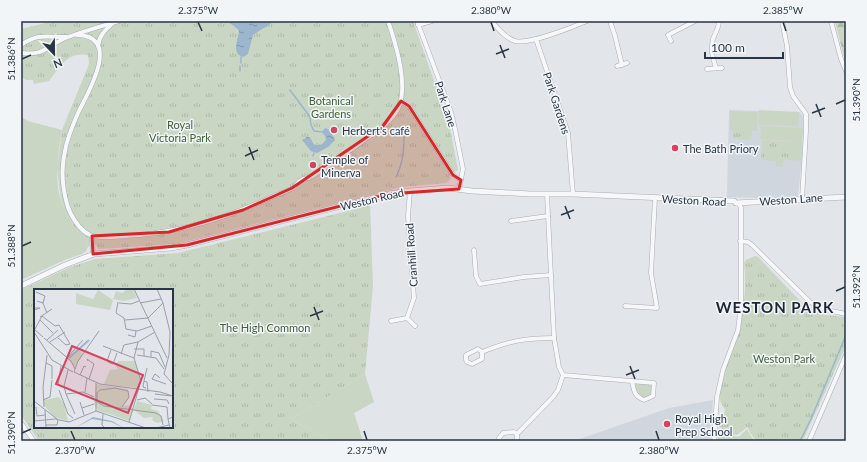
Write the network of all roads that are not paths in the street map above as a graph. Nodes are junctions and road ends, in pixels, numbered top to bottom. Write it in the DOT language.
graph roads {
  1 [pos="118,21"];
  2 [pos="388,21"];
  3 [pos="432,21"];
  4 [pos="490,21"];
  5 [pos="574,21"];
  6 [pos="587,21"];
  7 [pos="610,21"];
  8 [pos="696,21"];
  9 [pos="719,21"];
  10 [pos="782,21"];
  11 [pos="831,21"];
  12 [pos="417,23"];
  13 [pos="576,26"];
  14 [pos="77,35"];
  15 [pos="68,37"];
  16 [pos="536,39"];
  17 [pos="671,41"];
  18 [pos="21,45"];
  19 [pos="98,46"];
  20 [pos="21,53"];
  21 [pos="617,66"];
  22 [pos="716,68"];
  23 [pos="722,68"];
  24 [pos="707,69"];
  25 [pos="846,71"];
  26 [pos="401,101"];
  27 [pos="461,180"];
  28 [pos="459,189"];
  29 [pos="410,190"];
  30 [pos="547,194"];
  31 [pos="574,194"];
  32 [pos="846,197"];
  33 [pos="655,198"];
  34 [pos="802,199"];
  35 [pos="735,202"];
  36 [pos="548,216"];
  37 [pos="511,221"];
  38 [pos="92,236"];
  39 [pos="740,241"];
  40 [pos="474,250"];
  41 [pos="93,254"];
  42 [pos="551,275"];
  43 [pos="21,286"];
  44 [pos="626,306"];
  45 [pos="846,314"];
  46 [pos="407,318"];
  47 [pos="391,321"];
  48 [pos="415,326"];
  49 [pos="554,338"];
  50 [pos="482,352"];
  51 [pos="846,355"];
  52 [pos="563,375"];
  53 [pos="632,381"];
  54 [pos="21,423"];
  55 [pos="517,434"];
  56 [pos="34,441"];
  57 [pos="500,441"];
  58 [pos="517,441"];
  59 [pos="714,441"];
  60 [pos="809,441"];
  1 -- 14 [label="street"];
  1 -- 19 [label="street"];
  2 -- 26 [label="street"];
  3 -- 12 [label="street"];
  4 -- 16 [label="street"];
  5 -- 13 [label="street"];
  6 -- 13 [label="street"];
  7 -- 21 [label="street"];
  8 -- 17 [label="street"];
  9 -- 22 [label="street"];
  10 -- 34 [label="street"];
  11 -- 25 [label="street"];
  12 -- 27 [label="street, Park Lane"];
  13 -- 16 [label="street"];
  14 -- 15 [label="street"];
  14 -- 19 [label="street"];
  15 -- 18 [label="street"];
  15 -- 20 [label="street"];
  16 -- 31 [label="street, Park Gardens"];
  19 -- 38 [label="street"];
  22 -- 23 [label="street"];
  22 -- 24 [label="street"];
  26 -- 27 [label="street"];
  26 -- 38 [label="street"];
  27 -- 28 [label="street, Park Lane"];
  28 -- 29 [label="street, Weston Road"];
  28 -- 30 [label="street, Weston Road"];
  29 -- 41 [label="street, Weston Road"];
  29 -- 46 [label="street, Cranhill Road"];
  30 -- 31 [label="street, Weston Road"];
  30 -- 36 [label="street"];
  31 -- 33 [label="street, Weston Road"];
  32 -- 34 [label="street, Weston Lane"];
  33 -- 35 [label="street, Weston Road"];
  33 -- 44 [label="street"];
  34 -- 35 [label="street, Weston Lane"];
  35 -- 39 [label="street"];
  36 -- 37 [label="street"];
  36 -- 42 [label="street"];
  38 -- 41 [label="street"];
  39 -- 45 [label="street"];
  39 -- 59 [label="street"];
  40 -- 42 [label="street"];
  41 -- 43 [label="street, Weston Road"];
  42 -- 49 [label="street"];
  46 -- 47 [label="street"];
  46 -- 48 [label="street"];
  49 -- 50 [label="street"];
  49 -- 52 [label="street"];
  51 -- 60 [label="street"];
  52 -- 53 [label="street"];
  52 -- 55 [label="street"];
  53 -- 53 [label="street"];
  54 -- 56 [label="street"];
  55 -- 57 [label="street"];
  55 -- 58 [label="street"];
}
